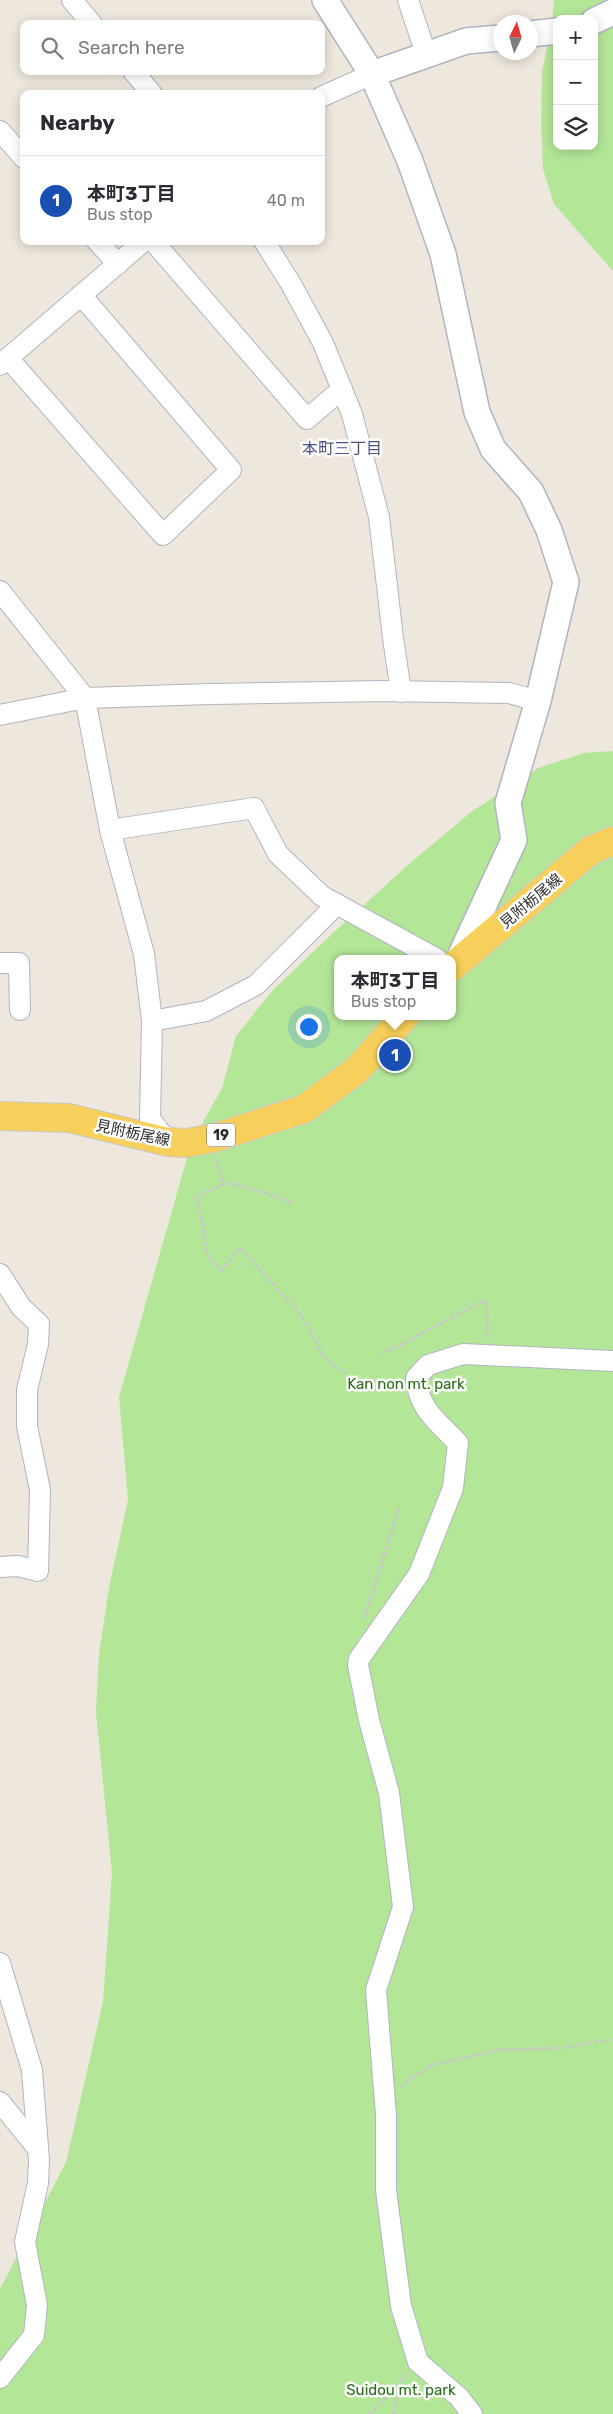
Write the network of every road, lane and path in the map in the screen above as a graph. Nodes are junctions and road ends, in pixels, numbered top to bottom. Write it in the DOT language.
graph roads {
  1 [pos="72,0"];
  2 [pos="325,0"];
  3 [pos="408,0"];
  4 [pos="613,12"];
  5 [pos="598,19"];
  6 [pos="89,20"];
  7 [pos="553,31"];
  8 [pos="538,33"];
  9 [pos="493,39"];
  10 [pos="426,54"];
  11 [pos="372,74"];
  12 [pos="135,75"];
  13 [pos="149,90"];
  14 [pos="325,95"];
  15 [pos="0,132"];
  16 [pos="20,154"];
  17 [pos="101,245"];
  18 [pos="139,245"];
  19 [pos="156,245"];
  20 [pos="267,245"];
  21 [pos="118,264"];
  22 [pos="81,295"];
  23 [pos="4,362"];
  24 [pos="342,389"];
  25 [pos="0,591"];
  26 [pos="401,692"];
  27 [pos="85,698"];
  28 [pos="538,701"];
  29 [pos="0,715"];
  30 [pos="110,830"];
  31 [pos="613,841"];
  32 [pos="337,904"];
  33 [pos="435,955"];
  34 [pos="453,955"];
  35 [pos="456,957"];
  36 [pos="0,963"];
  37 [pos="20,1010"];
  38 [pos="401,1020"];
  39 [pos="152,1021"];
  40 [pos="0,1116"];
  41 [pos="168,1142"];
  42 [pos="292,1203"];
  43 [pos="0,1274"];
  44 [pos="381,1353"];
  45 [pos="489,1354"];
  46 [pos="613,1361"];
  47 [pos="346,1373"];
  48 [pos="399,1509"];
  49 [pos="0,1566"];
  50 [pos="366,1650"];
  51 [pos="0,1963"];
  52 [pos="613,2038"];
  53 [pos="0,2102"];
  54 [pos="386,2110"];
  55 [pos="38,2149"];
  56 [pos="418,2362"];
  57 [pos="0,2378"];
  58 [pos="397,2385"];
  59 [pos="369,2414"];
  60 [pos="394,2414"];
  61 [pos="472,2414"];
  1 -- 6 [label="street"];
  2 -- 11 [label="street"];
  3 -- 10 [label="street"];
  4 -- 5 [label="street"];
  7 -- 8 [label="street"];
  9 -- 10 [label="street"];
  10 -- 11 [label="street"];
  11 -- 14 [label="street"];
  11 -- 28 [label="street"];
  12 -- 13 [label="street"];
  15 -- 16 [label="street"];
  17 -- 21 [label="street"];
  18 -- 21 [label="street"];
  19 -- 24 [label="street"];
  20 -- 24 [label="street"];
  21 -- 22 [label="street"];
  22 -- 23 [label="street"];
  22 -- 23 [label="street"];
  24 -- 26 [label="street"];
  25 -- 27 [label="street"];
  26 -- 27 [label="street"];
  26 -- 28 [label="street"];
  27 -- 29 [label="street"];
  27 -- 30 [label="street"];
  28 -- 34 [label="street"];
  30 -- 32 [label="street"];
  30 -- 39 [label="street"];
  31 -- 35 [label="main road, 見附栃尾線"];
  32 -- 33 [label="street"];
  32 -- 39 [label="street"];
  36 -- 37 [label="street"];
  38 -- 41 [label="main road, 見附栃尾線 / 19"];
  39 -- 41 [label="street"];
  40 -- 41 [label="main road, 見附栃尾線 / 19"];
  42 -- 47 [label="path"];
  43 -- 49 [label="street"];
  44 -- 45 [label="path"];
  45 -- 46 [label="street"];
  45 -- 50 [label="street"];
  48 -- 50 [label="path"];
  50 -- 54 [label="street"];
  51 -- 55 [label="street"];
  52 -- 54 [label="path"];
  53 -- 55 [label="street"];
  54 -- 56 [label="street"];
  55 -- 57 [label="street"];
  56 -- 58 [label="path"];
  56 -- 61 [label="street"];
  58 -- 59 [label="path"];
  58 -- 60 [label="path"];
}
